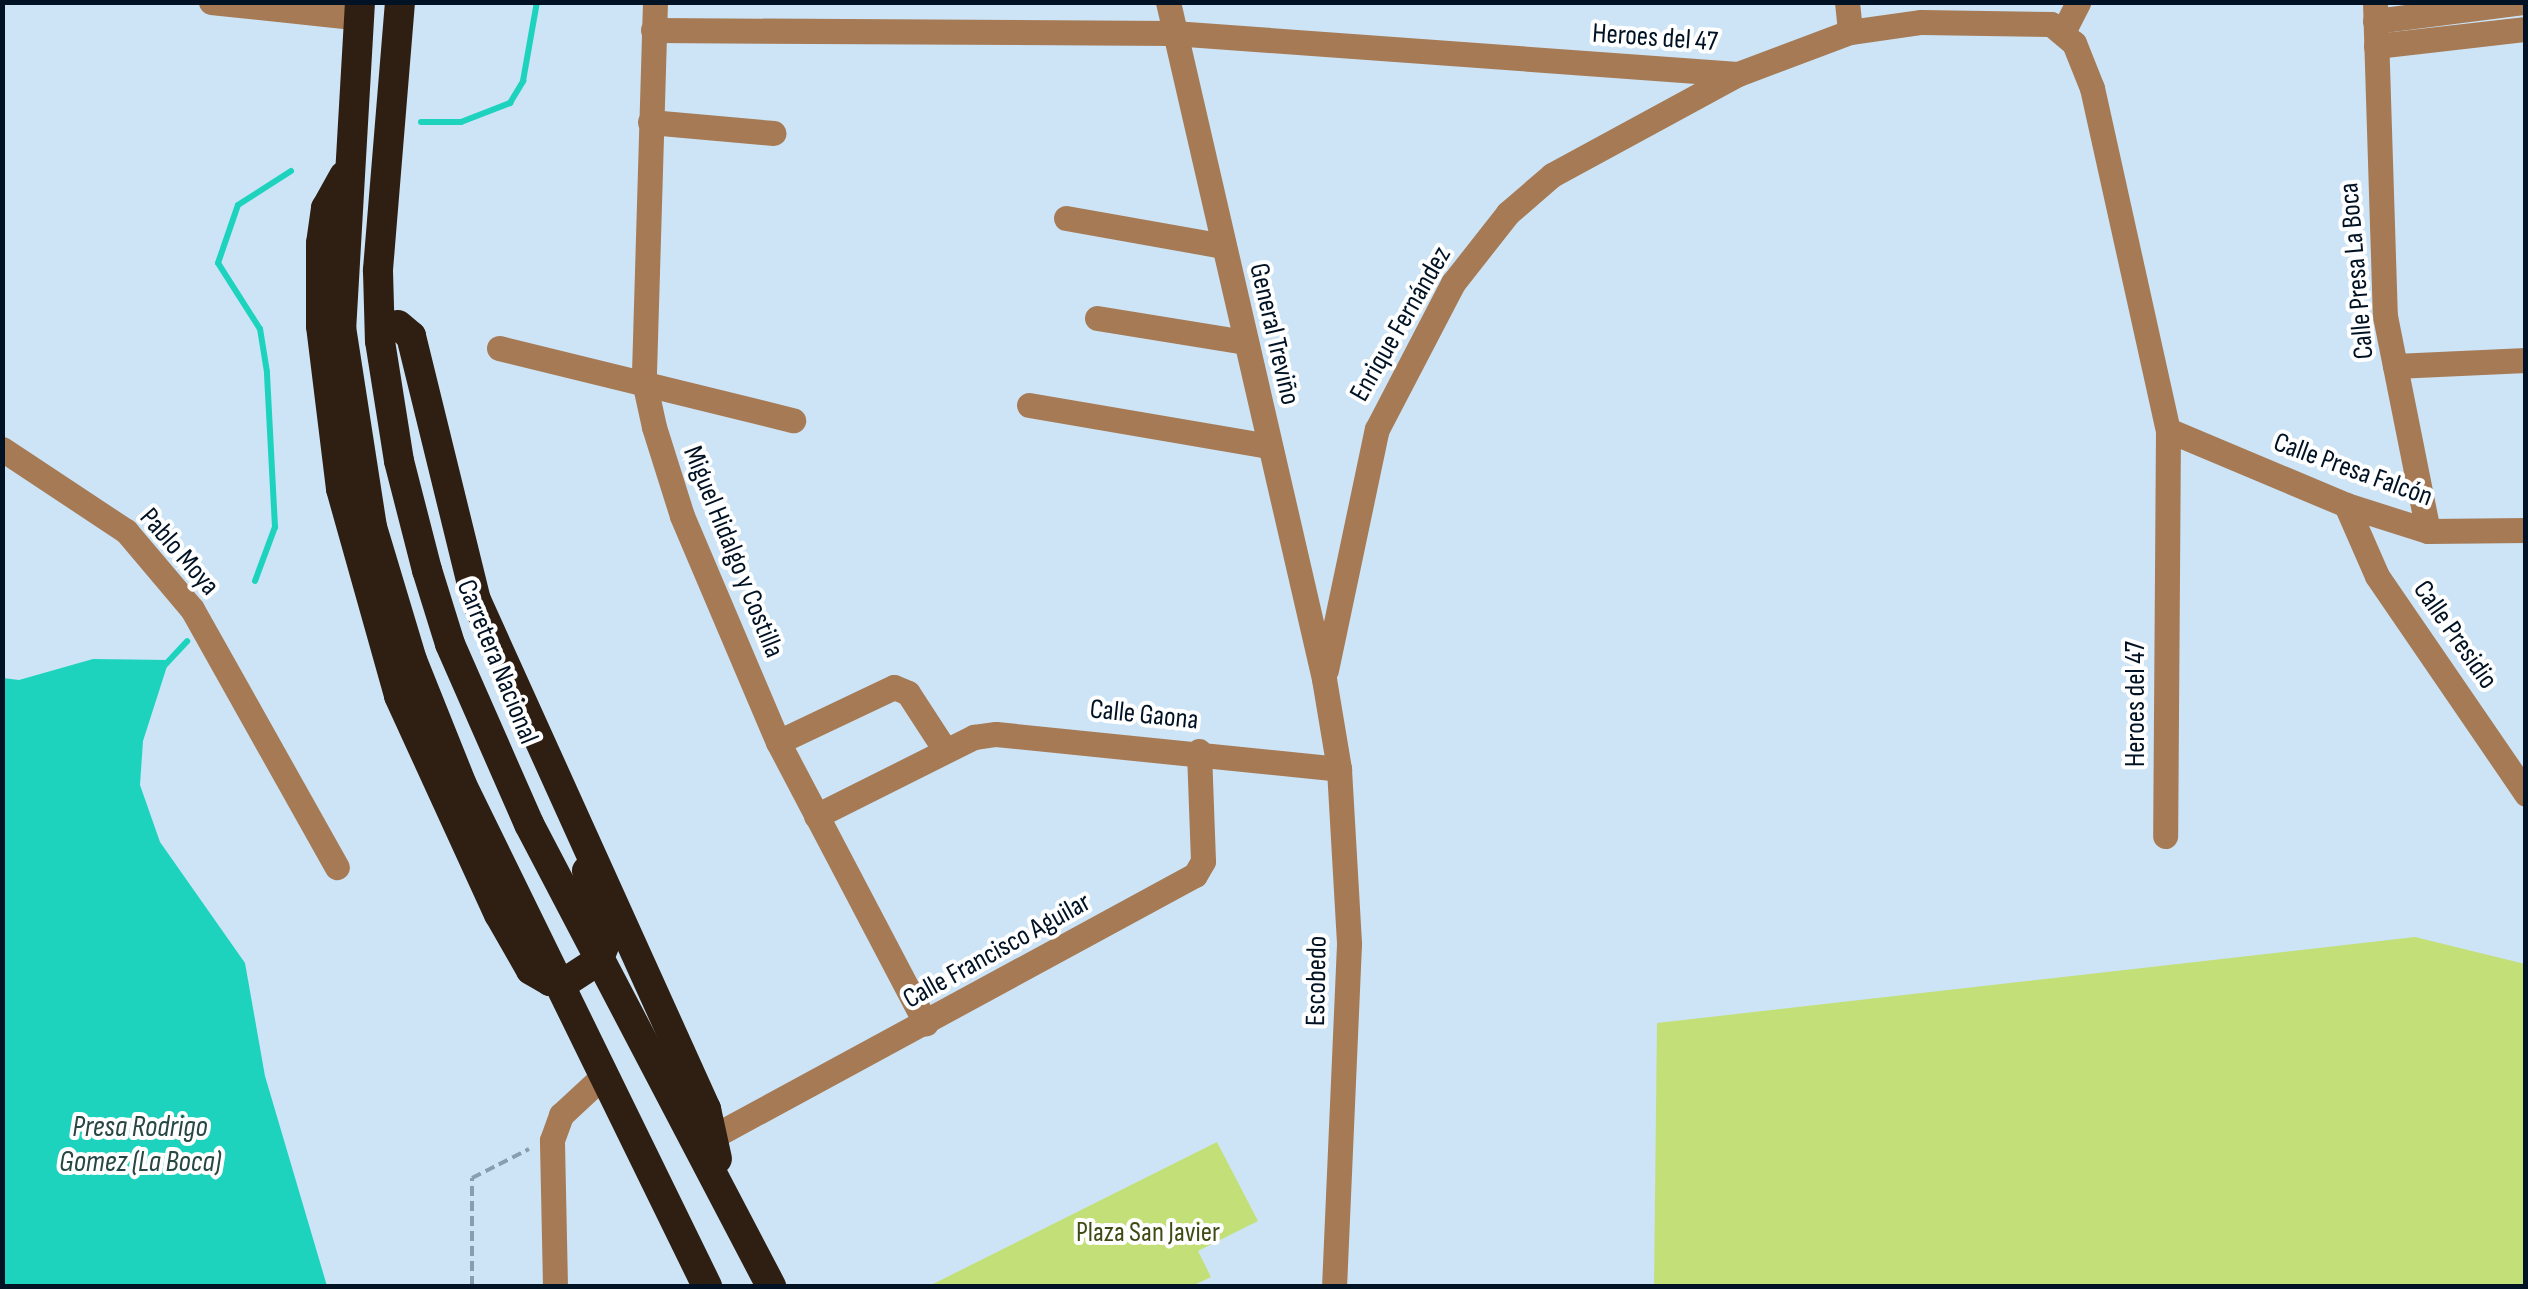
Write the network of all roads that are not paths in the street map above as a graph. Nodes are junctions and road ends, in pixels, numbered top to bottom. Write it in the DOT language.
graph roads {
  1 [pos="211,2"];
  2 [pos="400,2"];
  3 [pos="654,2"];
  4 [pos="1168,2"];
  5 [pos="1847,2"];
  6 [pos="2078,2"];
  7 [pos="2523,2"];
  8 [pos="360,10"];
  9 [pos="2375,23"];
  10 [pos="653,30"];
  11 [pos="2526,30"];
  12 [pos="1850,32"];
  13 [pos="2062,32"];
  14 [pos="1173,33"];
  15 [pos="1738,74"];
  16 [pos="650,122"];
  17 [pos="774,133"];
  18 [pos="349,170"];
  19 [pos="1066,218"];
  20 [pos="1223,246"];
  21 [pos="378,272"];
  22 [pos="1097,318"];
  23 [pos="398,325"];
  24 [pos="1246,342"];
  25 [pos="499,348"];
  26 [pos="2526,360"];
  27 [pos="2394,366"];
  28 [pos="644,381"];
  29 [pos="1029,405"];
  30 [pos="793,420"];
  31 [pos="2168,430"];
  32 [pos="1270,446"];
  33 [pos="2,449"];
  34 [pos="2346,505"];
  35 [pos="2526,530"];
  36 [pos="2428,532"];
  37 [pos="1324,679"];
  38 [pos="778,742"];
  39 [pos="945,750"];
  40 [pos="1199,751"];
  41 [pos="1339,769"];
  42 [pos="2526,794"];
  43 [pos="816,816"];
  44 [pos="2165,836"];
  45 [pos="337,867"];
  46 [pos="926,1024"];
  47 [pos="604,1075"];
  48 [pos="714,1136"];
  49 [pos="716,1178"];
  50 [pos="555,1286"];
  51 [pos="707,1286"];
  52 [pos="770,1286"];
  53 [pos="1334,1286"];
  1 -- 8 [label="street"];
  2 -- 21 [label="highway, Carretera Nacional"];
  3 -- 10 [label="street, Miguel Hidalgo y Costilla"];
  4 -- 14 [label="street, General Treviño"];
  5 -- 12 [label="street"];
  6 -- 13 [label="street"];
  7 -- 9 [label="street"];
  8 -- 18 [label="highway"];
  9 -- 11 [label="street"];
  9 -- 27 [label="street, Calle Presa La Boca"];
  10 -- 14 [label="street, Heroes del 47"];
  10 -- 16 [label="street, Miguel Hidalgo y Costilla"];
  12 -- 13 [label="street, Heroes del 47"];
  12 -- 15 [label="street, Heroes del 47"];
  13 -- 31 [label="street, Heroes del 47"];
  14 -- 15 [label="street, Heroes del 47"];
  14 -- 20 [label="street, General Treviño"];
  15 -- 37 [label="street, Enrique Fernández"];
  16 -- 17 [label="street"];
  16 -- 28 [label="street, Miguel Hidalgo y Costilla"];
  18 -- 23 [label="highway, bridge"];
  18 -- 47 [label="highway"];
  19 -- 20 [label="street"];
  20 -- 24 [label="street, General Treviño"];
  21 -- 23 [label="highway"];
  21 -- 49 [label="highway, Carretera Nacional"];
  22 -- 24 [label="street"];
  23 -- 48 [label="highway"];
  24 -- 32 [label="street, General Treviño"];
  25 -- 28 [label="street"];
  26 -- 27 [label="street"];
  27 -- 36 [label="street, Calle Presa La Boca"];
  28 -- 30 [label="street"];
  28 -- 38 [label="street, Miguel Hidalgo y Costilla"];
  29 -- 32 [label="street"];
  31 -- 34 [label="street, Calle Presa Falcón"];
  31 -- 44 [label="street, Heroes del 47"];
  32 -- 37 [label="street, General Treviño"];
  33 -- 45 [label="street, Pablo Moya"];
  34 -- 36 [label="street, Calle Presa Falcón"];
  34 -- 42 [label="street, Calle Presidio"];
  35 -- 36 [label="street, Calle Presa Falcón"];
  37 -- 41 [label="street, Escobedo"];
  38 -- 39 [label="street"];
  38 -- 43 [label="street, Miguel Hidalgo y Costilla"];
  39 -- 40 [label="street, Calle Gaona"];
  39 -- 43 [label="street, Calle Gaona"];
  40 -- 41 [label="street, Calle Gaona"];
  40 -- 46 [label="street, Calle Francisco Aguilar"];
  41 -- 53 [label="street, Escobedo"];
  43 -- 46 [label="street, Miguel Hidalgo y Costilla"];
  46 -- 48 [label="street, Calle Francisco Aguilar"];
  47 -- 50 [label="street"];
  47 -- 51 [label="highway"];
  48 -- 49 [label="highway"];
  49 -- 52 [label="highway, Carretera Nacional"];
}
